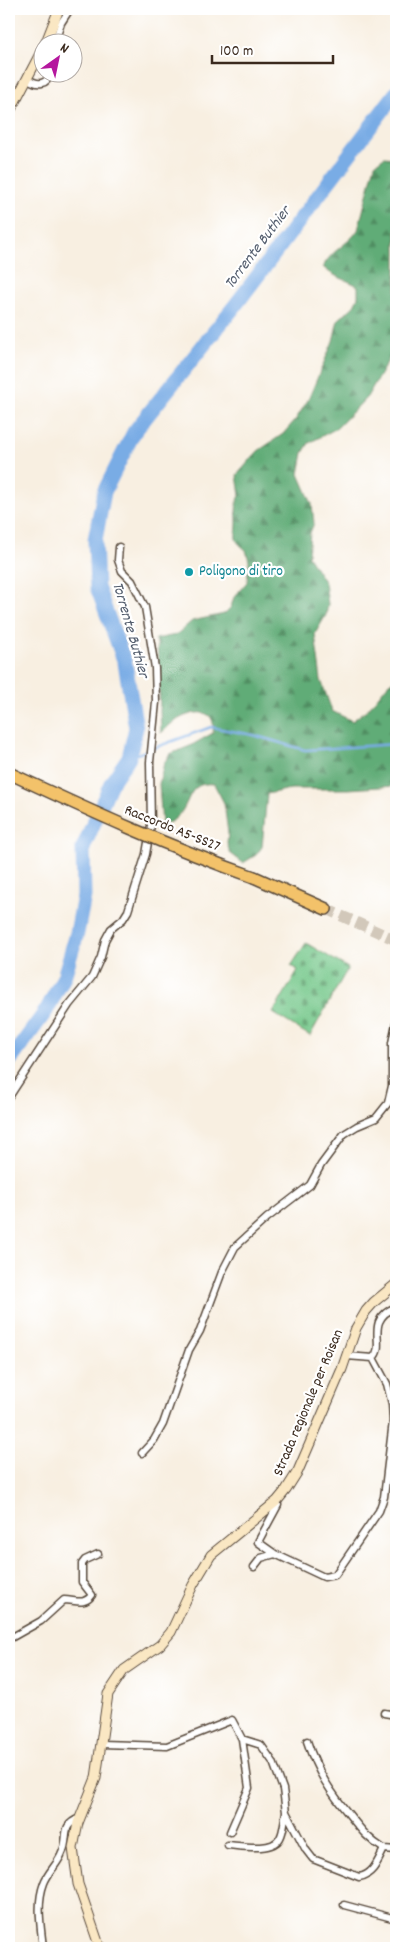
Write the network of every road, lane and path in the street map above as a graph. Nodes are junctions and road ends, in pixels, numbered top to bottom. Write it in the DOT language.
graph roads {
  1 [pos="59,9"];
  2 [pos="70,9"];
  3 [pos="50,32"];
  4 [pos="59,32"];
  5 [pos="32,74"];
  6 [pos="28,80"];
  7 [pos="32,82"];
  8 [pos="32,82"];
  9 [pos="45,82"];
  10 [pos="9,113"];
  11 [pos="119,547"];
  12 [pos="9,773"];
  13 [pos="326,909"];
  14 [pos="396,1022"];
  15 [pos="9,1097"];
  16 [pos="396,1284"];
  17 [pos="396,1307"];
  18 [pos="346,1356"];
  19 [pos="373,1358"];
  20 [pos="142,1453"];
  21 [pos="277,1502"];
  22 [pos="98,1554"];
  23 [pos="275,1554"];
  24 [pos="254,1567"];
  25 [pos="9,1639"];
  26 [pos="384,1713"];
  27 [pos="396,1715"];
  28 [pos="242,1739"];
  29 [pos="307,1741"];
  30 [pos="102,1744"];
  31 [pos="286,1812"];
  32 [pos="80,1818"];
  33 [pos="230,1832"];
  34 [pos="228,1845"];
  35 [pos="384,1849"];
  36 [pos="396,1850"];
  37 [pos="344,1905"];
  38 [pos="396,1920"];
  39 [pos="44,1948"];
  40 [pos="100,1948"];
  1 -- 3 [label="main road"];
  2 -- 4 [label="street"];
  5 -- 6 [label="main road"];
  6 -- 7 [label="street"];
  6 -- 10 [label="main road"];
  8 -- 9 [label="street"];
  11 -- 15 [label="street"];
  12 -- 13 [label="highway, Raccordo A5-SS27, bridge"];
  14 -- 20 [label="street"];
  16 -- 18 [label="main road, Strada regionale per Roisan"];
  17 -- 19 [label="street"];
  18 -- 19 [label="street"];
  18 -- 21 [label="main road, Strada regionale per Roisan"];
  19 -- 23 [label="street"];
  21 -- 23 [label="street"];
  21 -- 30 [label="main road, Strada regionale per Roisan"];
  22 -- 25 [label="street"];
  23 -- 24 [label="street"];
  26 -- 27 [label="street"];
  28 -- 30 [label="street"];
  28 -- 31 [label="street"];
  28 -- 33 [label="street"];
  29 -- 35 [label="street"];
  30 -- 32 [label="main road, Strada regionale per Roisan"];
  31 -- 34 [label="street"];
  31 -- 35 [label="street"];
  32 -- 39 [label="street"];
  32 -- 40 [label="main road, Strada regionale per Roisan"];
  35 -- 36 [label="street"];
  37 -- 38 [label="street"];
}
